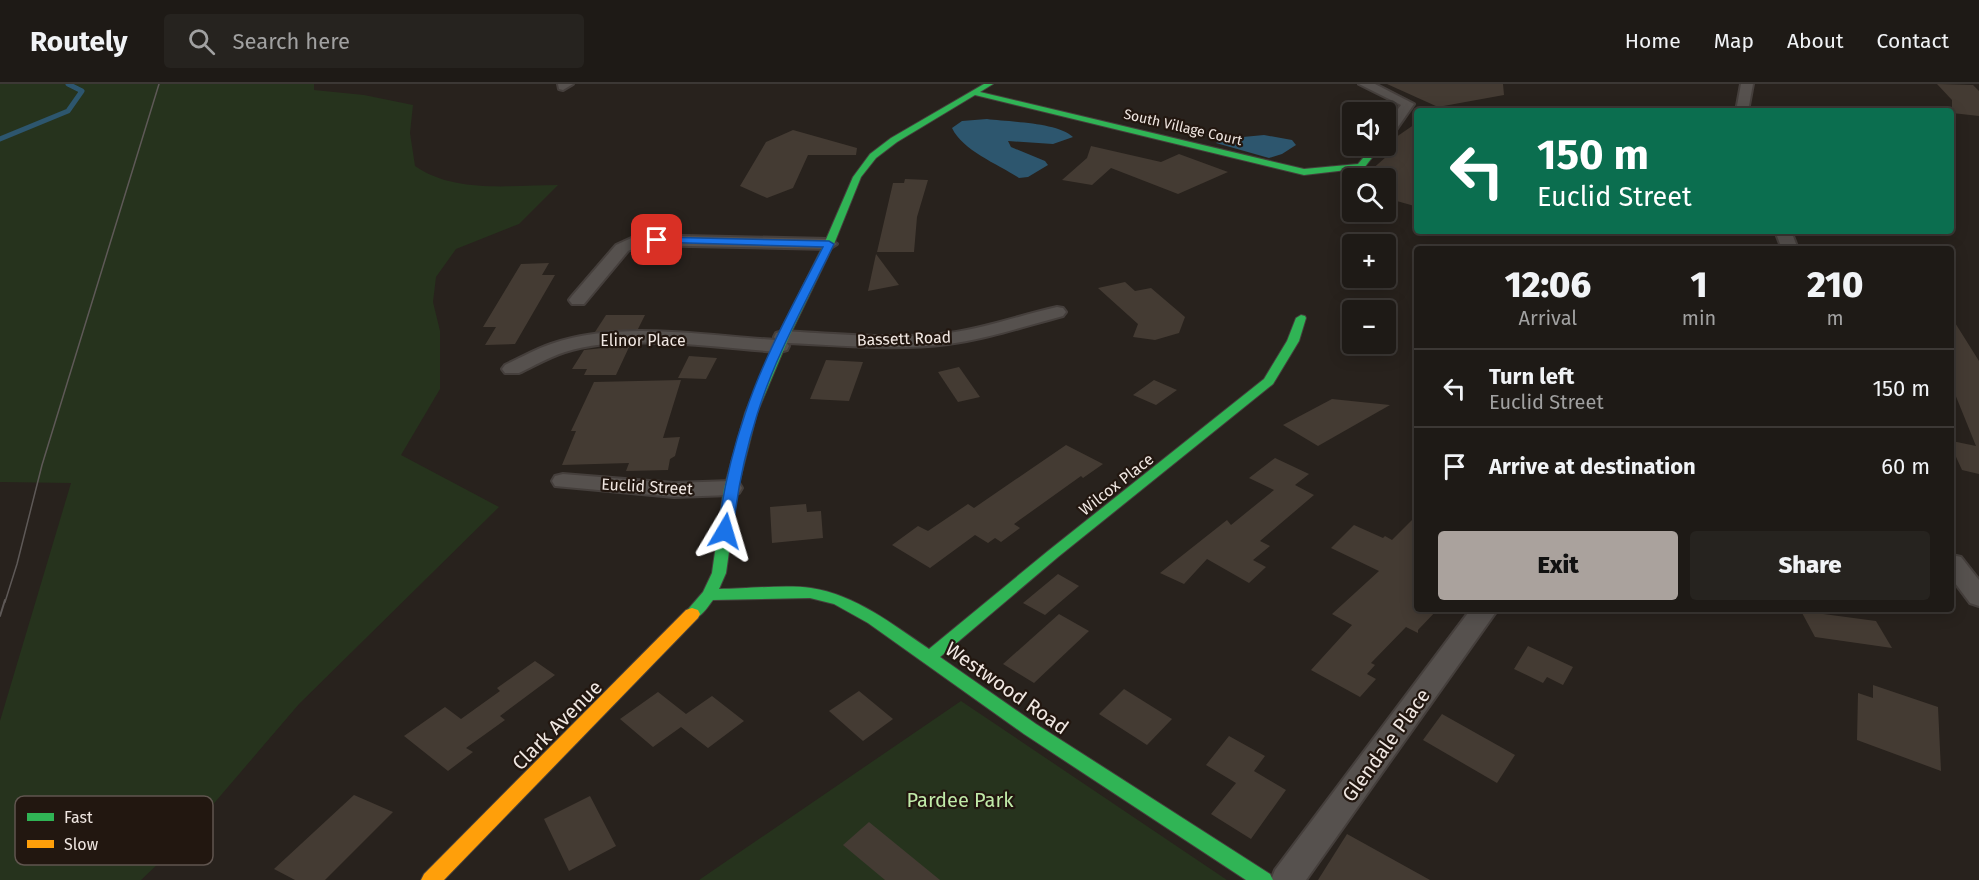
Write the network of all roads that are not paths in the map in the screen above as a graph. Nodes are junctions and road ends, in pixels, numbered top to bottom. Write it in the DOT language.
graph roads {
  1 [pos="990,84"];
  2 [pos="1365,84"];
  3 [pos="1747,84"];
  4 [pos="974,93"];
  5 [pos="1743,108"];
  6 [pos="1396,120"];
  7 [pos="1369,156"];
  8 [pos="829,244"];
  9 [pos="578,300"];
  10 [pos="1057,312"];
  11 [pos="1301,318"];
  12 [pos="782,341"];
  13 [pos="512,369"];
  14 [pos="563,481"];
  15 [pos="731,488"];
  16 [pos="1954,566"];
  17 [pos="709,595"];
  18 [pos="1979,597"];
  19 [pos="1483,612"];
  20 [pos="929,658"];
  21 [pos="431,880"];
  22 [pos="1263,880"];
  23 [pos="1287,880"];
  1 -- 4 [label="street, Clark Avenue"];
  2 -- 6 [label="street"];
  3 -- 5 [label="street"];
  4 -- 7 [label="street, South Village Court"];
  4 -- 8 [label="street, Clark Avenue"];
  8 -- 9 [label="street"];
  8 -- 12 [label="street, Clark Avenue"];
  10 -- 12 [label="street, Bassett Road"];
  11 -- 20 [label="street, Wilcox Place"];
  12 -- 13 [label="street, Elinor Place"];
  12 -- 15 [label="street, Clark Avenue"];
  14 -- 15 [label="street, Euclid Street"];
  15 -- 17 [label="street, Clark Avenue"];
  16 -- 18 [label="street"];
  17 -- 20 [label="street, Westwood Road"];
  17 -- 21 [label="street, Clark Avenue"];
  19 -- 23 [label="street, Glendale Place"];
  20 -- 22 [label="street, Westwood Road"];
}
